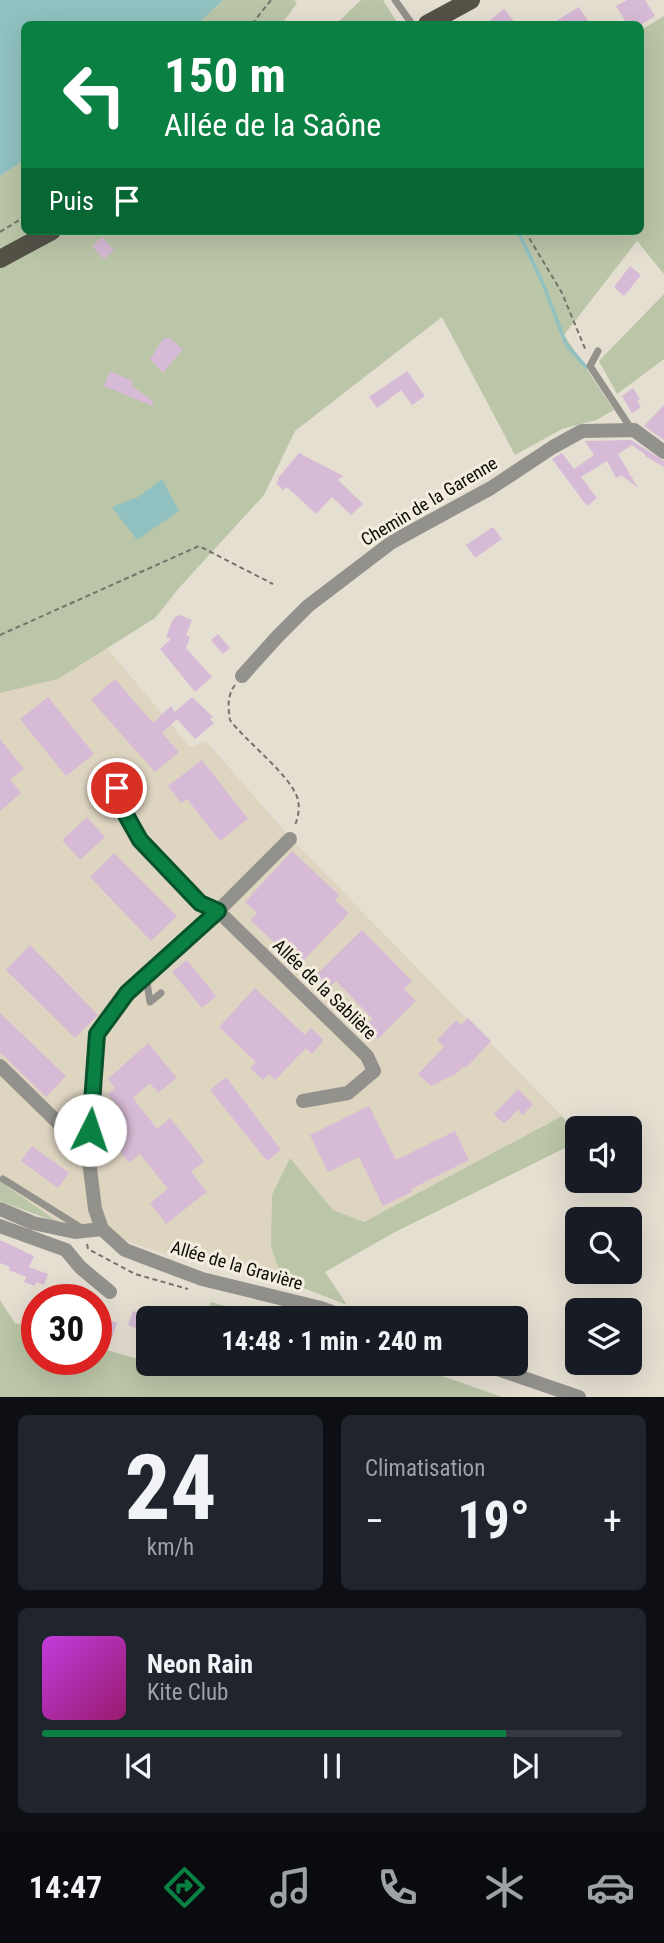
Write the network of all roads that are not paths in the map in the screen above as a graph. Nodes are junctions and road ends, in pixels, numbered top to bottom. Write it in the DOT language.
graph roads {
  1 [pos="395,0"];
  2 [pos="471,0"];
  3 [pos="410,21"];
  4 [pos="432,21"];
  5 [pos="45,235"];
  6 [pos="0,259"];
  7 [pos="598,351"];
  8 [pos="632,430"];
  9 [pos="664,452"];
  10 [pos="242,676"];
  11 [pos="117,788"];
  12 [pos="290,839"];
  13 [pos="218,911"];
  14 [pos="146,976"];
  15 [pos="161,993"];
  16 [pos="0,1066"];
  17 [pos="303,1101"];
  18 [pos="88,1152"];
  19 [pos="3,1179"];
  20 [pos="0,1209"];
  21 [pos="0,1226"];
  22 [pos="102,1229"];
  23 [pos="79,1231"];
  24 [pos="66,1250"];
  25 [pos="100,1284"];
  26 [pos="313,1306"];
  27 [pos="518,1376"];
  28 [pos="579,1397"];
  1 -- 3 [label="lane"];
  2 -- 4 [label="main road"];
  5 -- 6 [label="main road"];
  7 -- 8 [label="lane"];
  8 -- 9 [label="street"];
  8 -- 10 [label="street, Chemin de la Garenne"];
  11 -- 13 [label="street"];
  12 -- 13 [label="street"];
  13 -- 14 [label="street"];
  13 -- 17 [label="street, Allée de la Sablière"];
  14 -- 15 [label="lane"];
  14 -- 18 [label="street"];
  16 -- 18 [label="street"];
  18 -- 22 [label="street"];
  19 -- 23 [label="lane"];
  20 -- 23 [label="street"];
  21 -- 24 [label="street"];
  22 -- 23 [label="street"];
  22 -- 26 [label="street, Allée de la Gravière"];
  23 -- 24 [label="street"];
  24 -- 25 [label="street"];
  27 -- 28 [label="street"];
}
